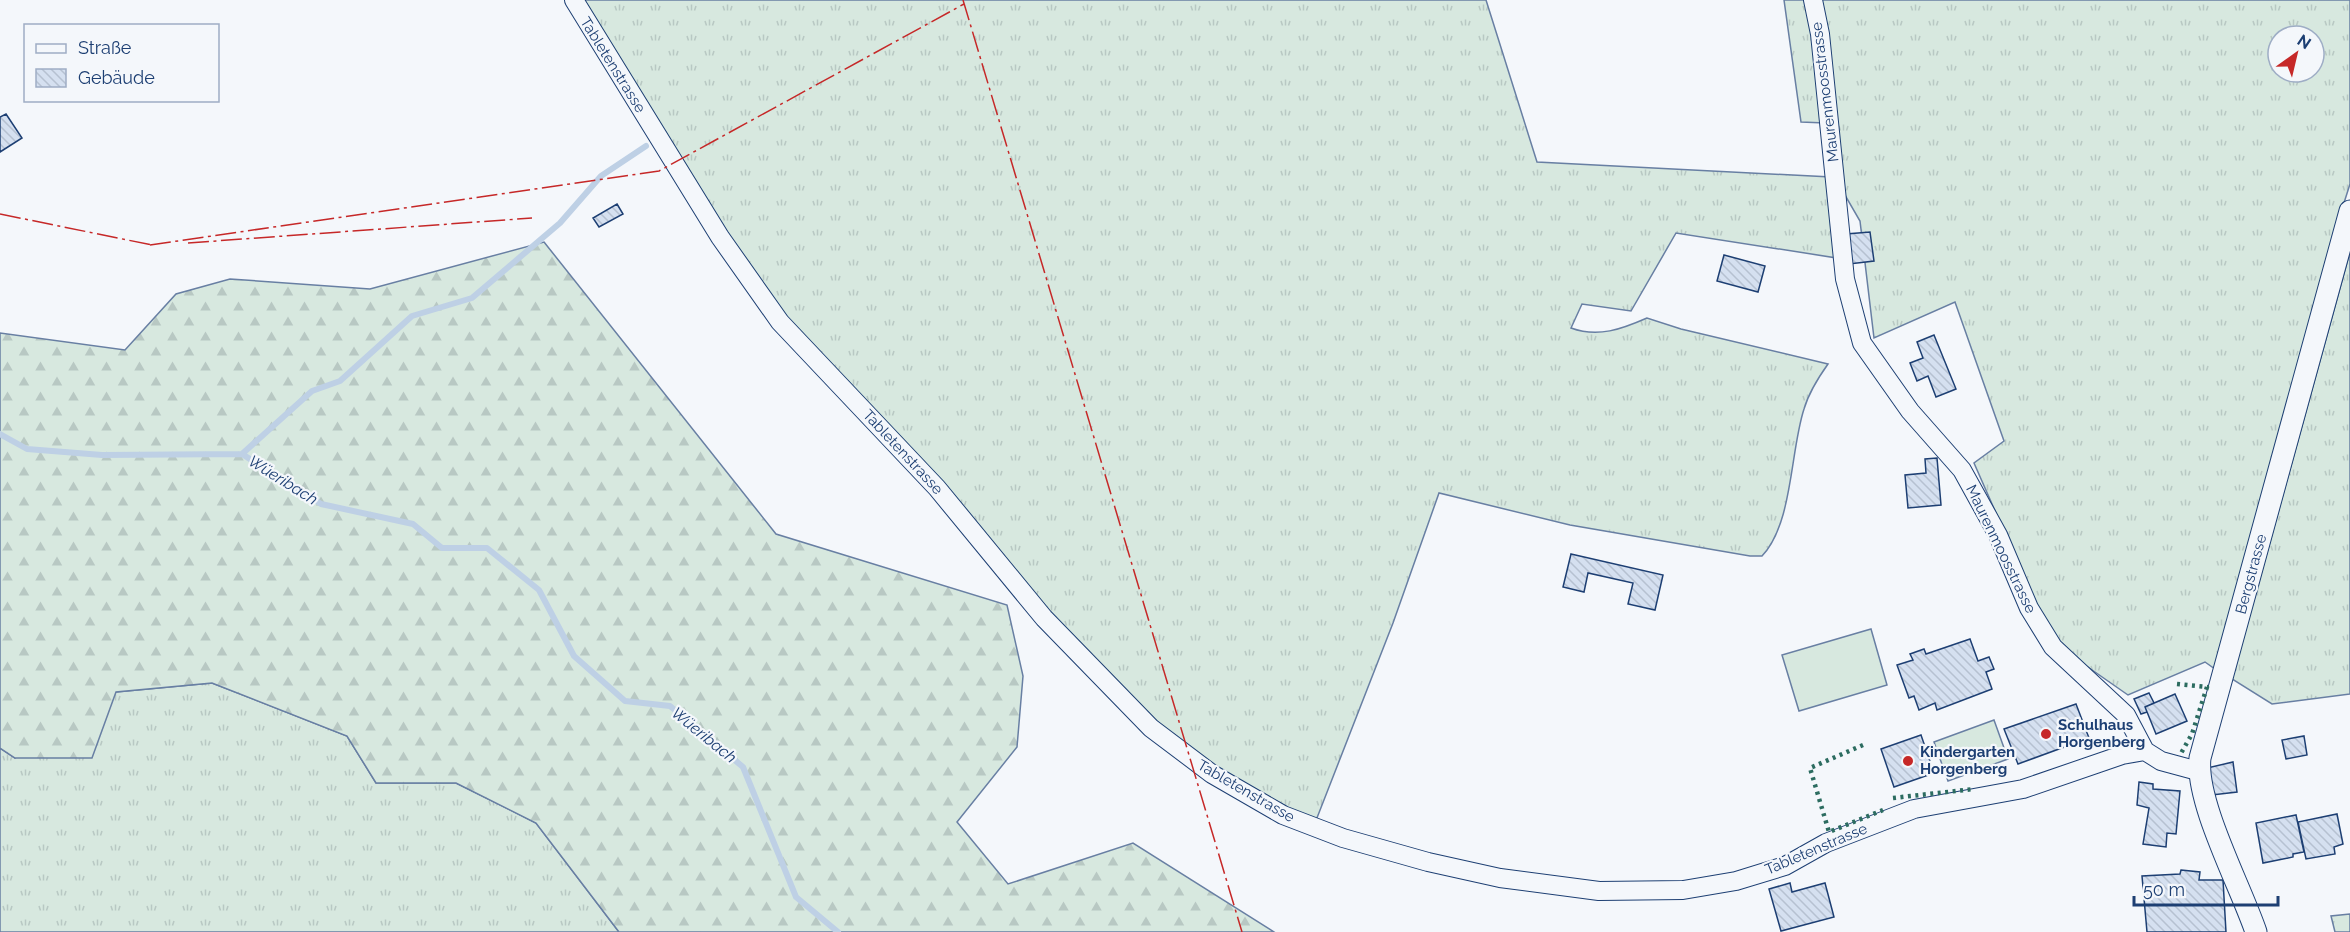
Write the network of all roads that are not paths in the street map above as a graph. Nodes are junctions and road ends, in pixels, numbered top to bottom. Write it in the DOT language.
graph roads {
  1 [pos="574,0"];
  2 [pos="1813,0"];
  3 [pos="2350,212"];
  4 [pos="2145,751"];
  5 [pos="2198,771"];
  6 [pos="2256,932"];
  1 -- 4 [label="street, Tabletenstrasse"];
  2 -- 4 [label="street, Maurenmoosstrasse"];
  3 -- 5 [label="street, Bergstrasse"];
  4 -- 5 [label="street"];
  5 -- 6 [label="street, Bergstrasse"];
}
